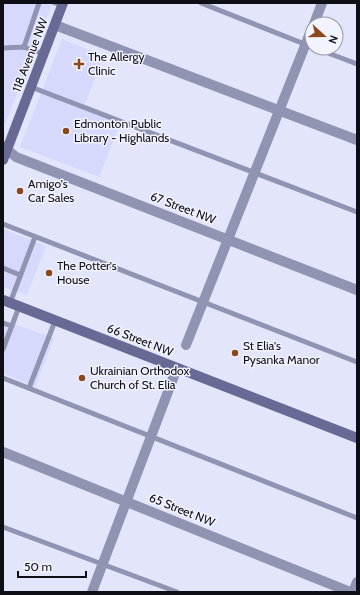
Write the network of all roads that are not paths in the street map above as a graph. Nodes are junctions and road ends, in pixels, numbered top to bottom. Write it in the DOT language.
graph roads {
  1 [pos="40,3"];
  2 [pos="60,3"];
  3 [pos="201,3"];
  4 [pos="322,3"];
  5 [pos="317,16"];
  6 [pos="55,25"];
  7 [pos="304,43"];
  8 [pos="24,47"];
  9 [pos="3,48"];
  10 [pos="44,54"];
  11 [pos="304,56"];
  12 [pos="336,56"];
  13 [pos="357,64"];
  14 [pos="31,87"];
  15 [pos="279,109"];
  16 [pos="357,140"];
  17 [pos="5,147"];
  18 [pos="3,160"];
  19 [pos="255,173"];
  20 [pos="357,212"];
  21 [pos="3,224"];
  22 [pos="35,237"];
  23 [pos="229,240"];
  24 [pos="3,268"];
  25 [pos="20,275"];
  26 [pos="357,290"];
  27 [pos="204,302"];
  28 [pos="11,303"];
  29 [pos="54,321"];
  30 [pos="3,323"];
  31 [pos="12,326"];
  32 [pos="186,345"];
  33 [pos="3,349"];
  34 [pos="357,362"];
  35 [pos="177,368"];
  36 [pos="3,378"];
  37 [pos="28,388"];
  38 [pos="150,437"];
  39 [pos="357,438"];
  40 [pos="3,452"];
  41 [pos="125,501"];
  42 [pos="357,518"];
  43 [pos="3,528"];
  44 [pos="102,564"];
  45 [pos="357,582"];
  46 [pos="92,592"];
  47 [pos="177,592"];
  48 [pos="350,592"];
  49 [pos="354,592"];
  1 -- 8 [label="lane"];
  2 -- 6 [label="main road, 118 Avenue NW"];
  3 -- 7 [label="lane"];
  4 -- 5 [label="street"];
  6 -- 10 [label="main road, 118 Avenue NW"];
  6 -- 15 [label="street"];
  8 -- 9 [label="lane"];
  8 -- 10 [label="lane"];
  10 -- 14 [label="main road, 118 Avenue NW"];
  11 -- 15 [label="street"];
  12 -- 13 [label="lane"];
  14 -- 17 [label="main road, 118 Avenue NW"];
  14 -- 19 [label="lane"];
  15 -- 16 [label="street"];
  15 -- 19 [label="street"];
  17 -- 18 [label="main road, 118 Avenue NW"];
  17 -- 23 [label="street, 67 Street NW"];
  19 -- 20 [label="lane"];
  19 -- 23 [label="street"];
  21 -- 22 [label="lane"];
  22 -- 25 [label="lane"];
  22 -- 27 [label="lane"];
  23 -- 26 [label="street, 67 Street NW"];
  23 -- 27 [label="street"];
  24 -- 25 [label="lane"];
  25 -- 28 [label="lane"];
  27 -- 32 [label="street"];
  27 -- 34 [label="lane"];
  28 -- 29 [label="main road, 66 Street NW"];
  28 -- 31 [label="lane"];
  29 -- 35 [label="main road, 66 Street NW"];
  29 -- 37 [label="lane"];
  30 -- 31 [label="lane"];
  31 -- 33 [label="lane"];
  35 -- 38 [label="street"];
  35 -- 39 [label="main road, 66 Street NW"];
  36 -- 37 [label="lane"];
  37 -- 38 [label="lane"];
  38 -- 41 [label="street"];
  38 -- 42 [label="lane"];
  40 -- 41 [label="street, 65 Street NW"];
  41 -- 44 [label="street"];
  41 -- 48 [label="street, 65 Street NW"];
  43 -- 44 [label="lane"];
  44 -- 46 [label="street"];
  44 -- 47 [label="lane"];
  45 -- 49 [label="street"];
}
